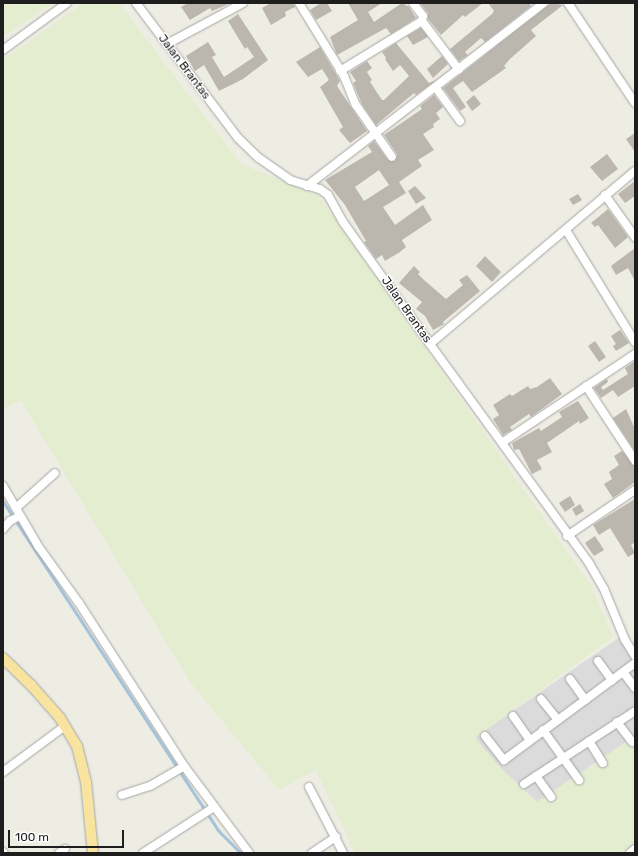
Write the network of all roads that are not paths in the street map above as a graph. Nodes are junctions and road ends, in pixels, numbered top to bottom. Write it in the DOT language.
graph roads {
  1 [pos="67,3"];
  2 [pos="136,3"];
  3 [pos="243,3"];
  4 [pos="299,3"];
  5 [pos="413,3"];
  6 [pos="544,3"];
  7 [pos="568,3"];
  8 [pos="422,21"];
  9 [pos="167,44"];
  10 [pos="3,50"];
  11 [pos="459,70"];
  12 [pos="340,71"];
  13 [pos="436,88"];
  14 [pos="635,103"];
  15 [pos="460,121"];
  16 [pos="376,134"];
  17 [pos="392,157"];
  18 [pos="635,171"];
  19 [pos="307,186"];
  20 [pos="605,195"];
  21 [pos="566,230"];
  22 [pos="635,238"];
  23 [pos="635,342"];
  24 [pos="430,344"];
  25 [pos="635,354"];
  26 [pos="586,386"];
  27 [pos="503,442"];
  28 [pos="635,461"];
  29 [pos="55,473"];
  30 [pos="3,486"];
  31 [pos="635,490"];
  32 [pos="16,508"];
  33 [pos="10,521"];
  34 [pos="567,536"];
  35 [pos="635,656"];
  36 [pos="4,660"];
  37 [pos="598,661"];
  38 [pos="635,663"];
  39 [pos="624,672"];
  40 [pos="570,679"];
  41 [pos="612,680"];
  42 [pos="635,688"];
  43 [pos="541,699"];
  44 [pos="585,700"];
  45 [pos="635,711"];
  46 [pos="513,716"];
  47 [pos="558,720"];
  48 [pos="617,722"];
  49 [pos="65,726"];
  50 [pos="543,730"];
  51 [pos="485,736"];
  52 [pos="530,740"];
  53 [pos="589,741"];
  54 [pos="632,742"];
  55 [pos="564,758"];
  56 [pos="603,763"];
  57 [pos="180,768"];
  58 [pos="3,772"];
  59 [pos="536,776"];
  60 [pos="579,780"];
  61 [pos="524,784"];
  62 [pos="309,787"];
  63 [pos="122,795"];
  64 [pos="551,797"];
  65 [pos="212,808"];
  66 [pos="336,837"];
  67 [pos="635,849"];
  68 [pos="243,850"];
  69 [pos="93,853"];
  70 [pos="143,853"];
  71 [pos="312,853"];
  72 [pos="343,853"];
  73 [pos="630,853"];
  1 -- 10 [label="street"];
  2 -- 9 [label="street, Jalan Brantas"];
  3 -- 9 [label="street"];
  4 -- 12 [label="street"];
  5 -- 8 [label="street"];
  6 -- 11 [label="street"];
  7 -- 14 [label="street"];
  8 -- 11 [label="street"];
  8 -- 12 [label="street"];
  9 -- 19 [label="street, Jalan Brantas"];
  11 -- 13 [label="street"];
  12 -- 16 [label="street"];
  13 -- 15 [label="street"];
  13 -- 16 [label="street"];
  16 -- 17 [label="street"];
  16 -- 19 [label="street"];
  18 -- 20 [label="street"];
  19 -- 24 [label="street, Jalan Brantas"];
  20 -- 21 [label="street"];
  20 -- 22 [label="street"];
  21 -- 23 [label="street"];
  21 -- 24 [label="street"];
  24 -- 27 [label="street, Jalan Brantas"];
  25 -- 26 [label="street"];
  26 -- 27 [label="street"];
  26 -- 28 [label="street"];
  27 -- 34 [label="street, Jalan Brantas"];
  29 -- 32 [label="street"];
  30 -- 32 [label="street"];
  31 -- 34 [label="street"];
  32 -- 33 [label="street"];
  33 -- 57 [label="street"];
  34 -- 35 [label="street, Jalan Brantas"];
  36 -- 49 [label="main road"];
  37 -- 41 [label="street"];
  38 -- 39 [label="street"];
  39 -- 41 [label="street"];
  39 -- 42 [label="street"];
  40 -- 44 [label="street"];
  41 -- 44 [label="street"];
  43 -- 47 [label="street"];
  44 -- 47 [label="street"];
  45 -- 48 [label="street"];
  46 -- 52 [label="street"];
  47 -- 50 [label="street"];
  48 -- 53 [label="street"];
  48 -- 54 [label="street"];
  49 -- 58 [label="street"];
  49 -- 69 [label="main road"];
  50 -- 52 [label="street"];
  50 -- 55 [label="street"];
  51 -- 52 [label="street"];
  53 -- 55 [label="street"];
  53 -- 56 [label="street"];
  55 -- 59 [label="street"];
  55 -- 60 [label="street"];
  57 -- 63 [label="street"];
  57 -- 65 [label="street"];
  59 -- 61 [label="street"];
  59 -- 64 [label="street"];
  62 -- 66 [label="street"];
  65 -- 68 [label="street"];
  65 -- 70 [label="street"];
  66 -- 71 [label="street"];
  66 -- 72 [label="street"];
  67 -- 73 [label="street"];
}
